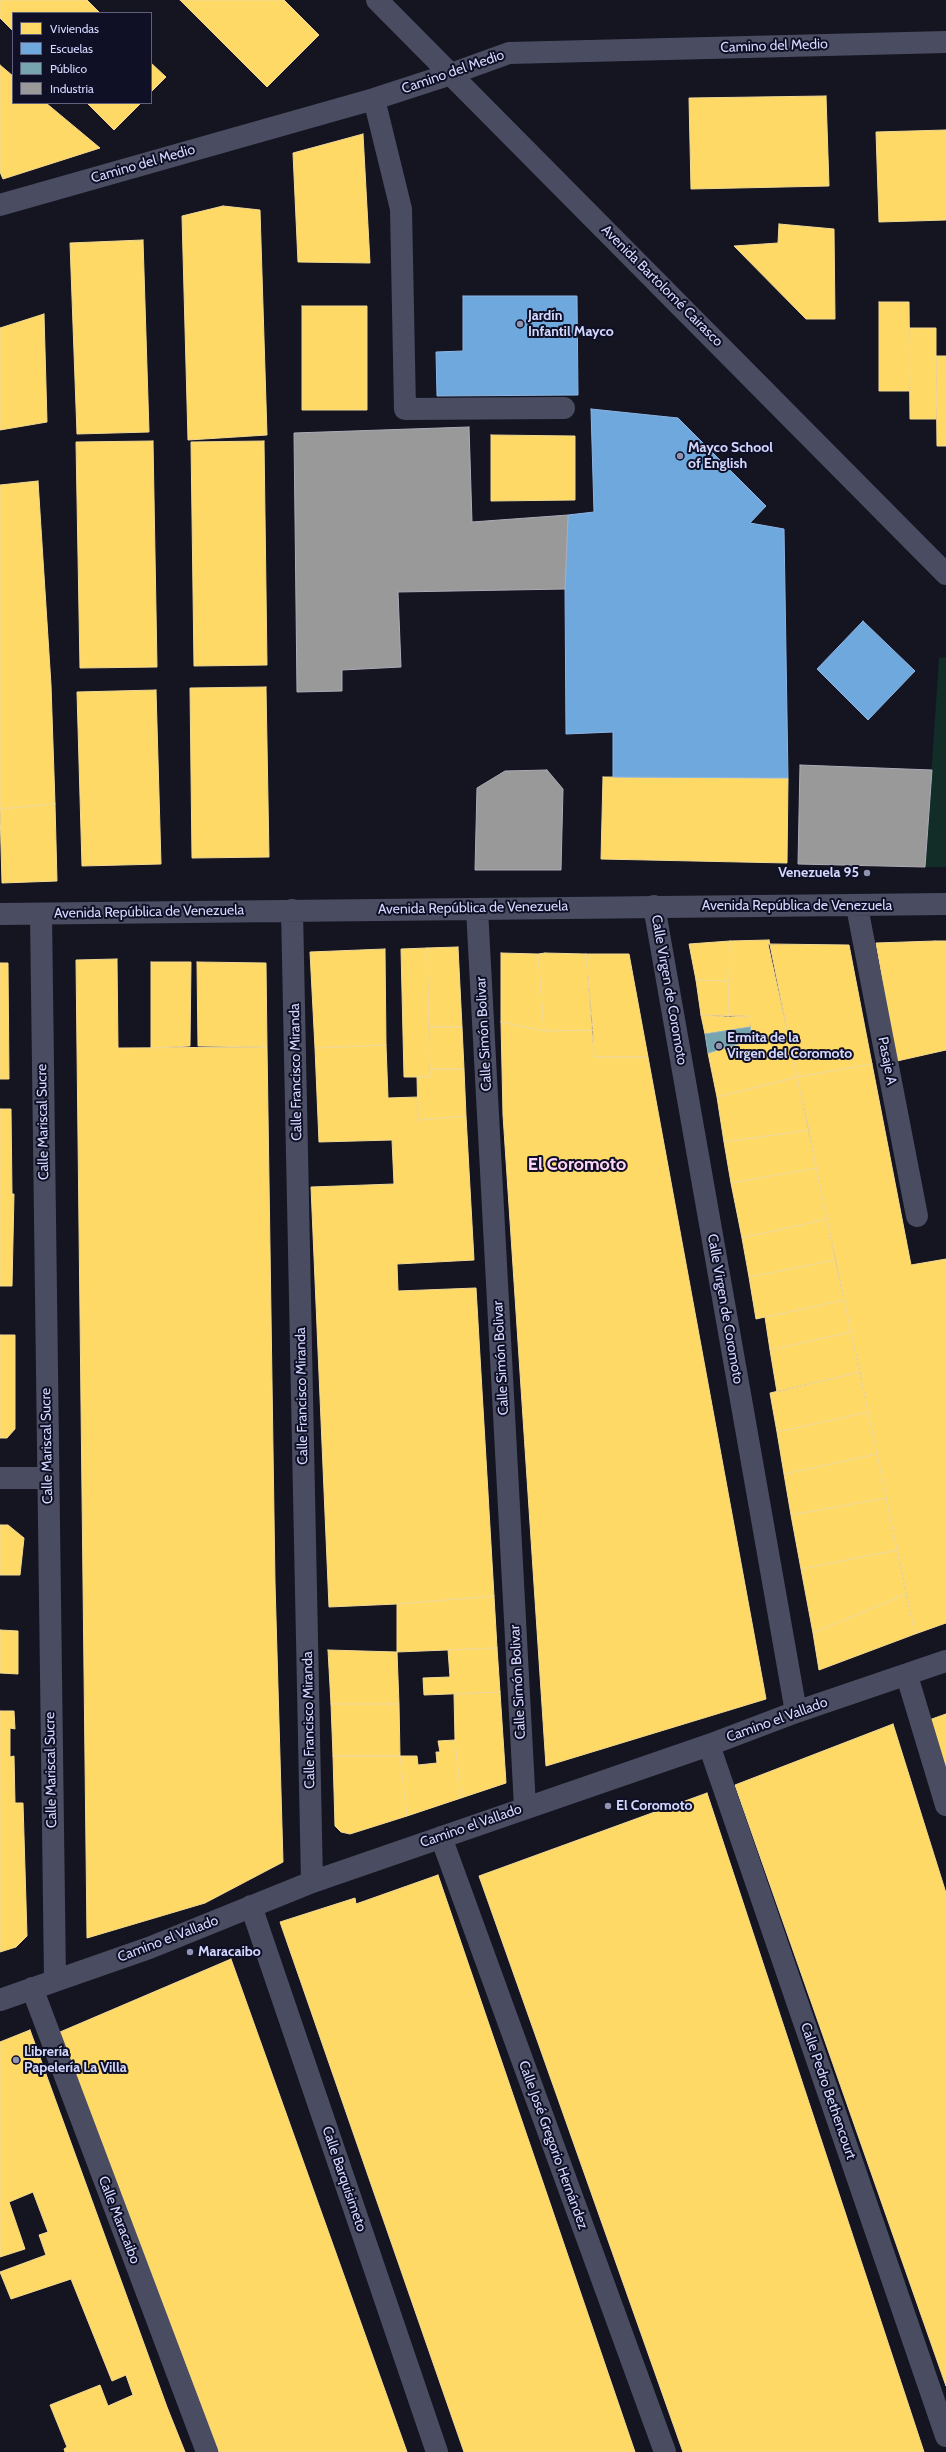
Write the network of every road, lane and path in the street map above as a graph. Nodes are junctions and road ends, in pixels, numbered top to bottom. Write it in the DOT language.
graph roads {
  1 [pos="377,0"];
  2 [pos="946,42"];
  3 [pos="451,74"];
  4 [pos="374,99"];
  5 [pos="0,205"];
  6 [pos="564,408"];
  7 [pos="946,574"];
  8 [pos="946,904"];
  9 [pos="654,906"];
  10 [pos="857,907"];
  11 [pos="477,909"];
  12 [pos="292,910"];
  13 [pos="0,914"];
  14 [pos="41,914"];
  15 [pos="917,1216"];
  16 [pos="0,1478"];
  17 [pos="47,1478"];
  18 [pos="946,1661"];
  19 [pos="907,1676"];
  20 [pos="796,1712"];
  21 [pos="709,1745"];
  22 [pos="946,1805"];
  23 [pos="525,1807"];
  24 [pos="441,1837"];
  25 [pos="312,1882"];
  26 [pos="251,1906"];
  27 [pos="55,1979"];
  28 [pos="32,1988"];
  29 [pos="0,2000"];
  30 [pos="946,2436"];
  31 [pos="207,2452"];
  32 [pos="437,2452"];
  33 [pos="665,2452"];
  1 -- 3 [label="street, Avenida Bartolomé Cairasco"];
  2 -- 3 [label="street, Camino del Medio"];
  3 -- 4 [label="street, Camino del Medio"];
  3 -- 7 [label="street, Avenida Bartolomé Cairasco"];
  4 -- 5 [label="street, Camino del Medio"];
  4 -- 6 [label="street"];
  8 -- 10 [label="street, Avenida República de Venezuela"];
  9 -- 10 [label="street, Avenida República de Venezuela"];
  9 -- 11 [label="street, Avenida República de Venezuela"];
  9 -- 20 [label="street, Calle Virgen de Coromoto"];
  10 -- 15 [label="street, Pasaje A"];
  11 -- 12 [label="street, Avenida República de Venezuela"];
  11 -- 23 [label="street, Calle Simón Bolivar"];
  12 -- 14 [label="street, Avenida República de Venezuela"];
  12 -- 25 [label="street, Calle Francisco Miranda"];
  13 -- 14 [label="street, Avenida República de Venezuela"];
  14 -- 17 [label="street, Calle Mariscal Sucre"];
  16 -- 17 [label="street"];
  17 -- 27 [label="street, Calle Mariscal Sucre"];
  18 -- 19 [label="street, Camino el Vallado"];
  19 -- 20 [label="street, Camino el Vallado"];
  19 -- 22 [label="street"];
  20 -- 21 [label="street, Camino el Vallado"];
  21 -- 23 [label="street, Camino el Vallado"];
  21 -- 30 [label="street, Calle Pedro Bethencourt"];
  23 -- 24 [label="street, Camino el Vallado"];
  24 -- 25 [label="street, Camino el Vallado"];
  24 -- 33 [label="street, Calle José Gregorio Hernández"];
  25 -- 26 [label="street, Camino el Vallado"];
  26 -- 27 [label="street, Camino el Vallado"];
  26 -- 32 [label="street, Calle Barquisimeto"];
  27 -- 28 [label="street, Camino el Vallado"];
  28 -- 29 [label="street, Camino el Vallado"];
  28 -- 31 [label="street, Calle Maracaibo"];
}
